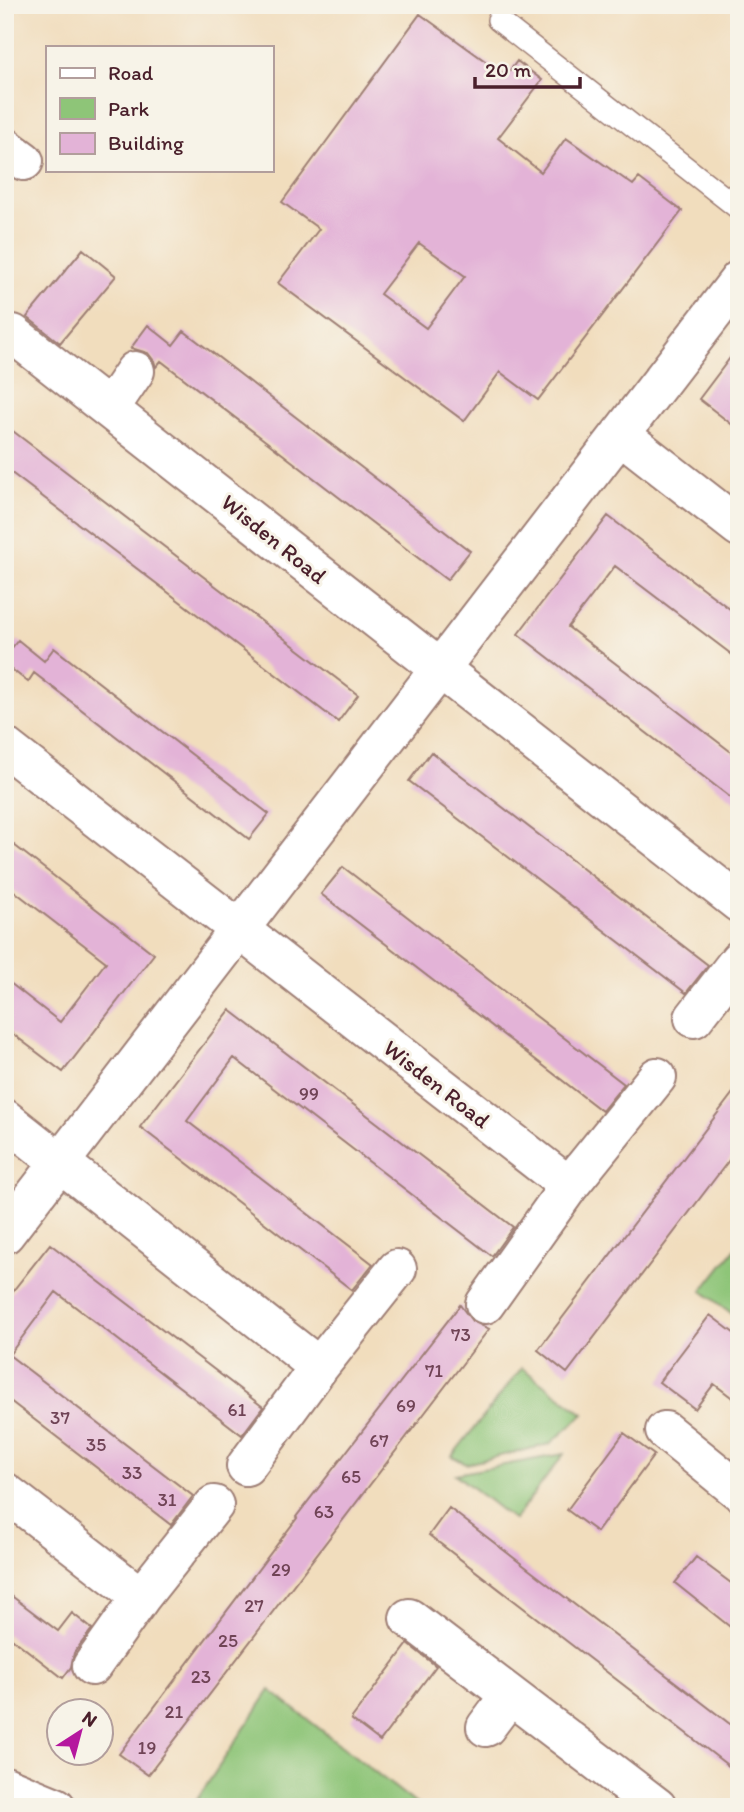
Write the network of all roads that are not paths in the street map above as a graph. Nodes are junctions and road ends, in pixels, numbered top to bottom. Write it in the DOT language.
graph roads {
  1 [pos="498,20"];
  2 [pos="739,209"];
  3 [pos="739,280"];
  4 [pos="13,334"];
  5 [pos="135,371"];
  6 [pos="110,408"];
  7 [pos="621,435"];
  8 [pos="739,527"];
  9 [pos="438,669"];
  10 [pos="5,747"];
  11 [pos="739,903"];
  12 [pos="239,929"];
  13 [pos="739,960"];
  14 [pos="694,1018"];
  15 [pos="657,1077"];
  16 [pos="5,1119"];
  17 [pos="61,1163"];
  18 [pos="569,1186"];
  19 [pos="5,1234"];
  20 [pos="397,1269"];
  21 [pos="485,1304"];
  22 [pos="319,1367"];
  23 [pos="665,1431"];
  24 [pos="246,1466"];
  25 [pos="739,1491"];
  26 [pos="5,1492"];
  27 [pos="214,1505"];
  28 [pos="141,1597"];
  29 [pos="409,1618"];
  30 [pos="92,1666"];
  31 [pos="510,1696"];
  32 [pos="486,1727"];
  33 [pos="5,1786"];
  34 [pos="56,1807"];
  35 [pos="657,1807"];
  1 -- 2 [label="lane"];
  3 -- 7 [label="street"];
  4 -- 6 [label="street, Wisden Road"];
  5 -- 6 [label="street"];
  6 -- 9 [label="street, Wisden Road"];
  7 -- 8 [label="street"];
  7 -- 9 [label="street"];
  9 -- 11 [label="street, Wisden Road"];
  9 -- 12 [label="street"];
  10 -- 12 [label="street, Wisden Road"];
  12 -- 17 [label="street"];
  12 -- 18 [label="street, Wisden Road"];
  13 -- 14 [label="street"];
  15 -- 18 [label="street"];
  16 -- 17 [label="street"];
  17 -- 19 [label="street"];
  17 -- 22 [label="street"];
  18 -- 21 [label="street"];
  20 -- 22 [label="street"];
  22 -- 24 [label="street"];
  23 -- 25 [label="street"];
  26 -- 28 [label="street"];
  27 -- 28 [label="street"];
  28 -- 30 [label="street"];
  29 -- 31 [label="street"];
  31 -- 32 [label="street"];
  31 -- 35 [label="street"];
  33 -- 34 [label="street"];
}
